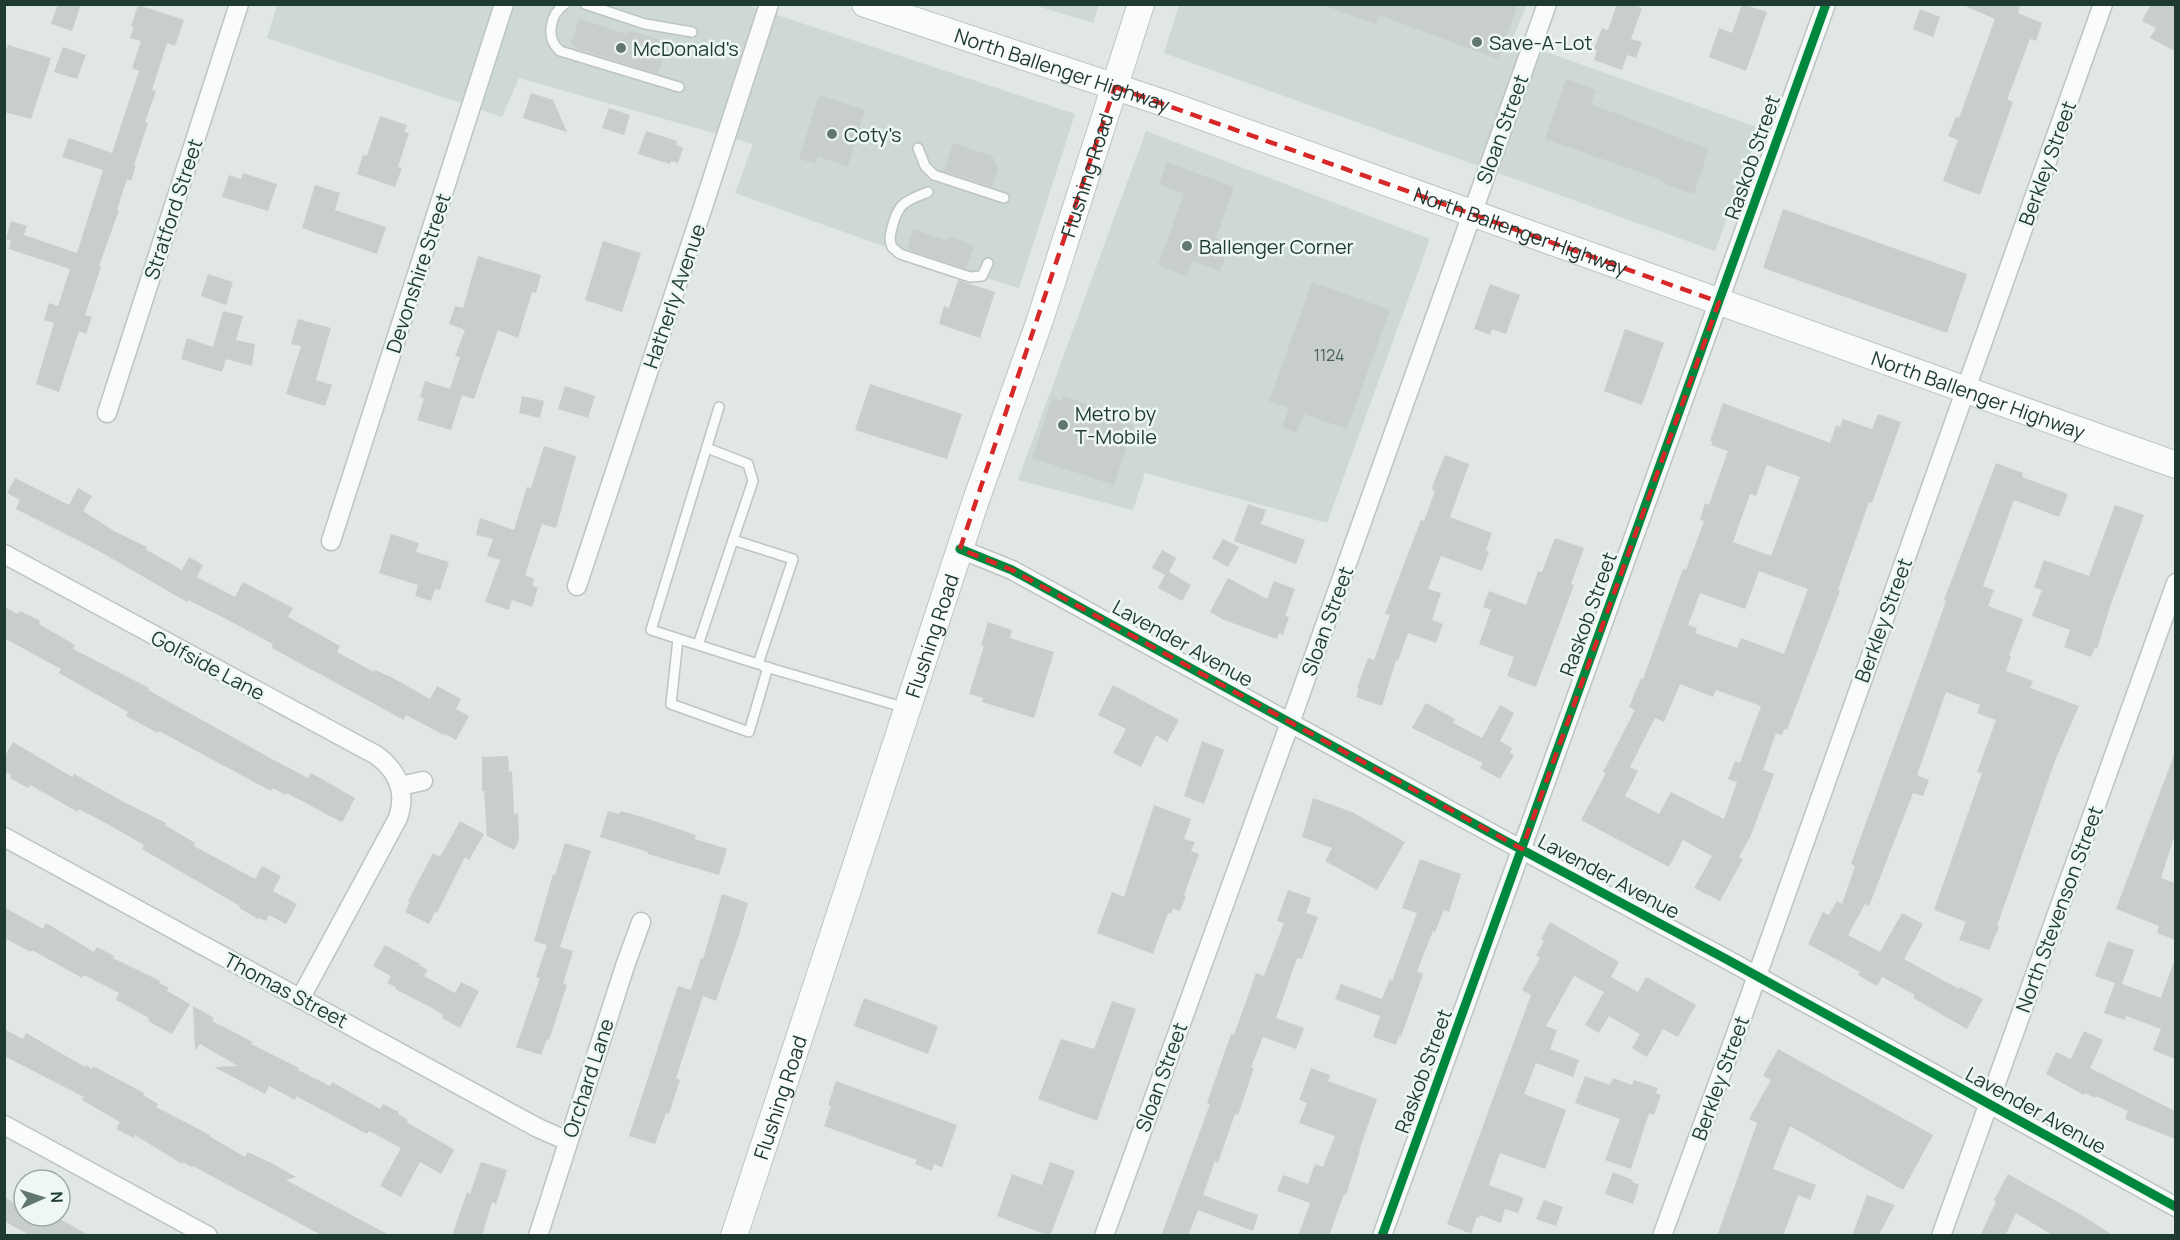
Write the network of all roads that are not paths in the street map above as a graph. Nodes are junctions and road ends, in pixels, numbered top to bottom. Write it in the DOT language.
graph roads {
  1 [pos="239,4"];
  2 [pos="504,4"];
  3 [pos="566,4"];
  4 [pos="585,4"];
  5 [pos="769,4"];
  6 [pos="865,4"];
  7 [pos="1141,4"];
  8 [pos="1547,4"];
  9 [pos="1826,4"];
  10 [pos="2103,4"];
  11 [pos="692,32"];
  12 [pos="679,87"];
  13 [pos="1115,87"];
  14 [pos="918,148"];
  15 [pos="928,192"];
  16 [pos="1004,198"];
  17 [pos="1472,213"];
  18 [pos="988,263"];
  19 [pos="1719,302"];
  20 [pos="1965,390"];
  21 [pos="719,407"];
  22 [pos="107,413"];
  23 [pos="707,448"];
  24 [pos="2175,465"];
  25 [pos="733,540"];
  26 [pos="331,541"];
  27 [pos="960,549"];
  28 [pos="4,554"];
  29 [pos="2175,583"];
  30 [pos="577,586"];
  31 [pos="678,639"];
  32 [pos="698,645"];
  33 [pos="763,666"];
  34 [pos="908,708"];
  35 [pos="1290,722"];
  36 [pos="423,781"];
  37 [pos="400,786"];
  38 [pos="4,837"];
  39 [pos="1522,849"];
  40 [pos="641,922"];
  41 [pos="1757,976"];
  42 [pos="300,999"];
  43 [pos="1989,1104"];
  44 [pos="4,1125"];
  45 [pos="568,1141"];
  46 [pos="2175,1207"];
  47 [pos="208,1236"];
  48 [pos="538,1236"];
  49 [pos="734,1236"];
  50 [pos="1104,1236"];
  51 [pos="1382,1236"];
  52 [pos="1662,1236"];
  53 [pos="1941,1236"];
  1 -- 22 [label="street, Stratford Street"];
  2 -- 26 [label="street, Devonshire Street"];
  3 -- 12 [label="lane"];
  4 -- 11 [label="lane"];
  5 -- 30 [label="street, Hatherly Avenue"];
  6 -- 13 [label="main road, North Ballenger Highway"];
  7 -- 13 [label="main road, Flushing Road"];
  8 -- 17 [label="street, Sloan Street"];
  9 -- 19 [label="street, Raskob Street"];
  10 -- 20 [label="street, Berkley Street"];
  13 -- 17 [label="main road, North Ballenger Highway"];
  13 -- 27 [label="main road, Flushing Road"];
  14 -- 16 [label="lane"];
  15 -- 18 [label="lane"];
  17 -- 19 [label="main road, North Ballenger Highway"];
  17 -- 35 [label="street, Sloan Street"];
  19 -- 20 [label="main road, North Ballenger Highway"];
  19 -- 39 [label="street, Raskob Street"];
  20 -- 24 [label="main road, North Ballenger Highway"];
  20 -- 41 [label="street, Berkley Street"];
  21 -- 23 [label="lane"];
  23 -- 25 [label="lane"];
  23 -- 31 [label="lane"];
  25 -- 32 [label="lane"];
  25 -- 33 [label="lane"];
  27 -- 34 [label="main road, Flushing Road"];
  27 -- 35 [label="street, Lavender Avenue"];
  28 -- 37 [label="street, Golfside Lane"];
  29 -- 43 [label="street, North Stevenson Street"];
  31 -- 32 [label="lane"];
  31 -- 33 [label="lane"];
  32 -- 33 [label="lane"];
  33 -- 34 [label="lane"];
  34 -- 49 [label="main road, Flushing Road"];
  35 -- 39 [label="street, Lavender Avenue"];
  35 -- 50 [label="street, Sloan Street"];
  36 -- 37 [label="street"];
  37 -- 42 [label="street"];
  38 -- 42 [label="street, Thomas Street"];
  39 -- 41 [label="street, Lavender Avenue"];
  39 -- 51 [label="street, Raskob Street"];
  40 -- 45 [label="street, Orchard Lane"];
  41 -- 43 [label="street, Lavender Avenue"];
  41 -- 52 [label="street, Berkley Street"];
  42 -- 45 [label="street, Thomas Street"];
  43 -- 46 [label="street, Lavender Avenue"];
  43 -- 53 [label="street, North Stevenson Street"];
  44 -- 47 [label="street"];
  45 -- 48 [label="street, Orchard Lane"];
}
